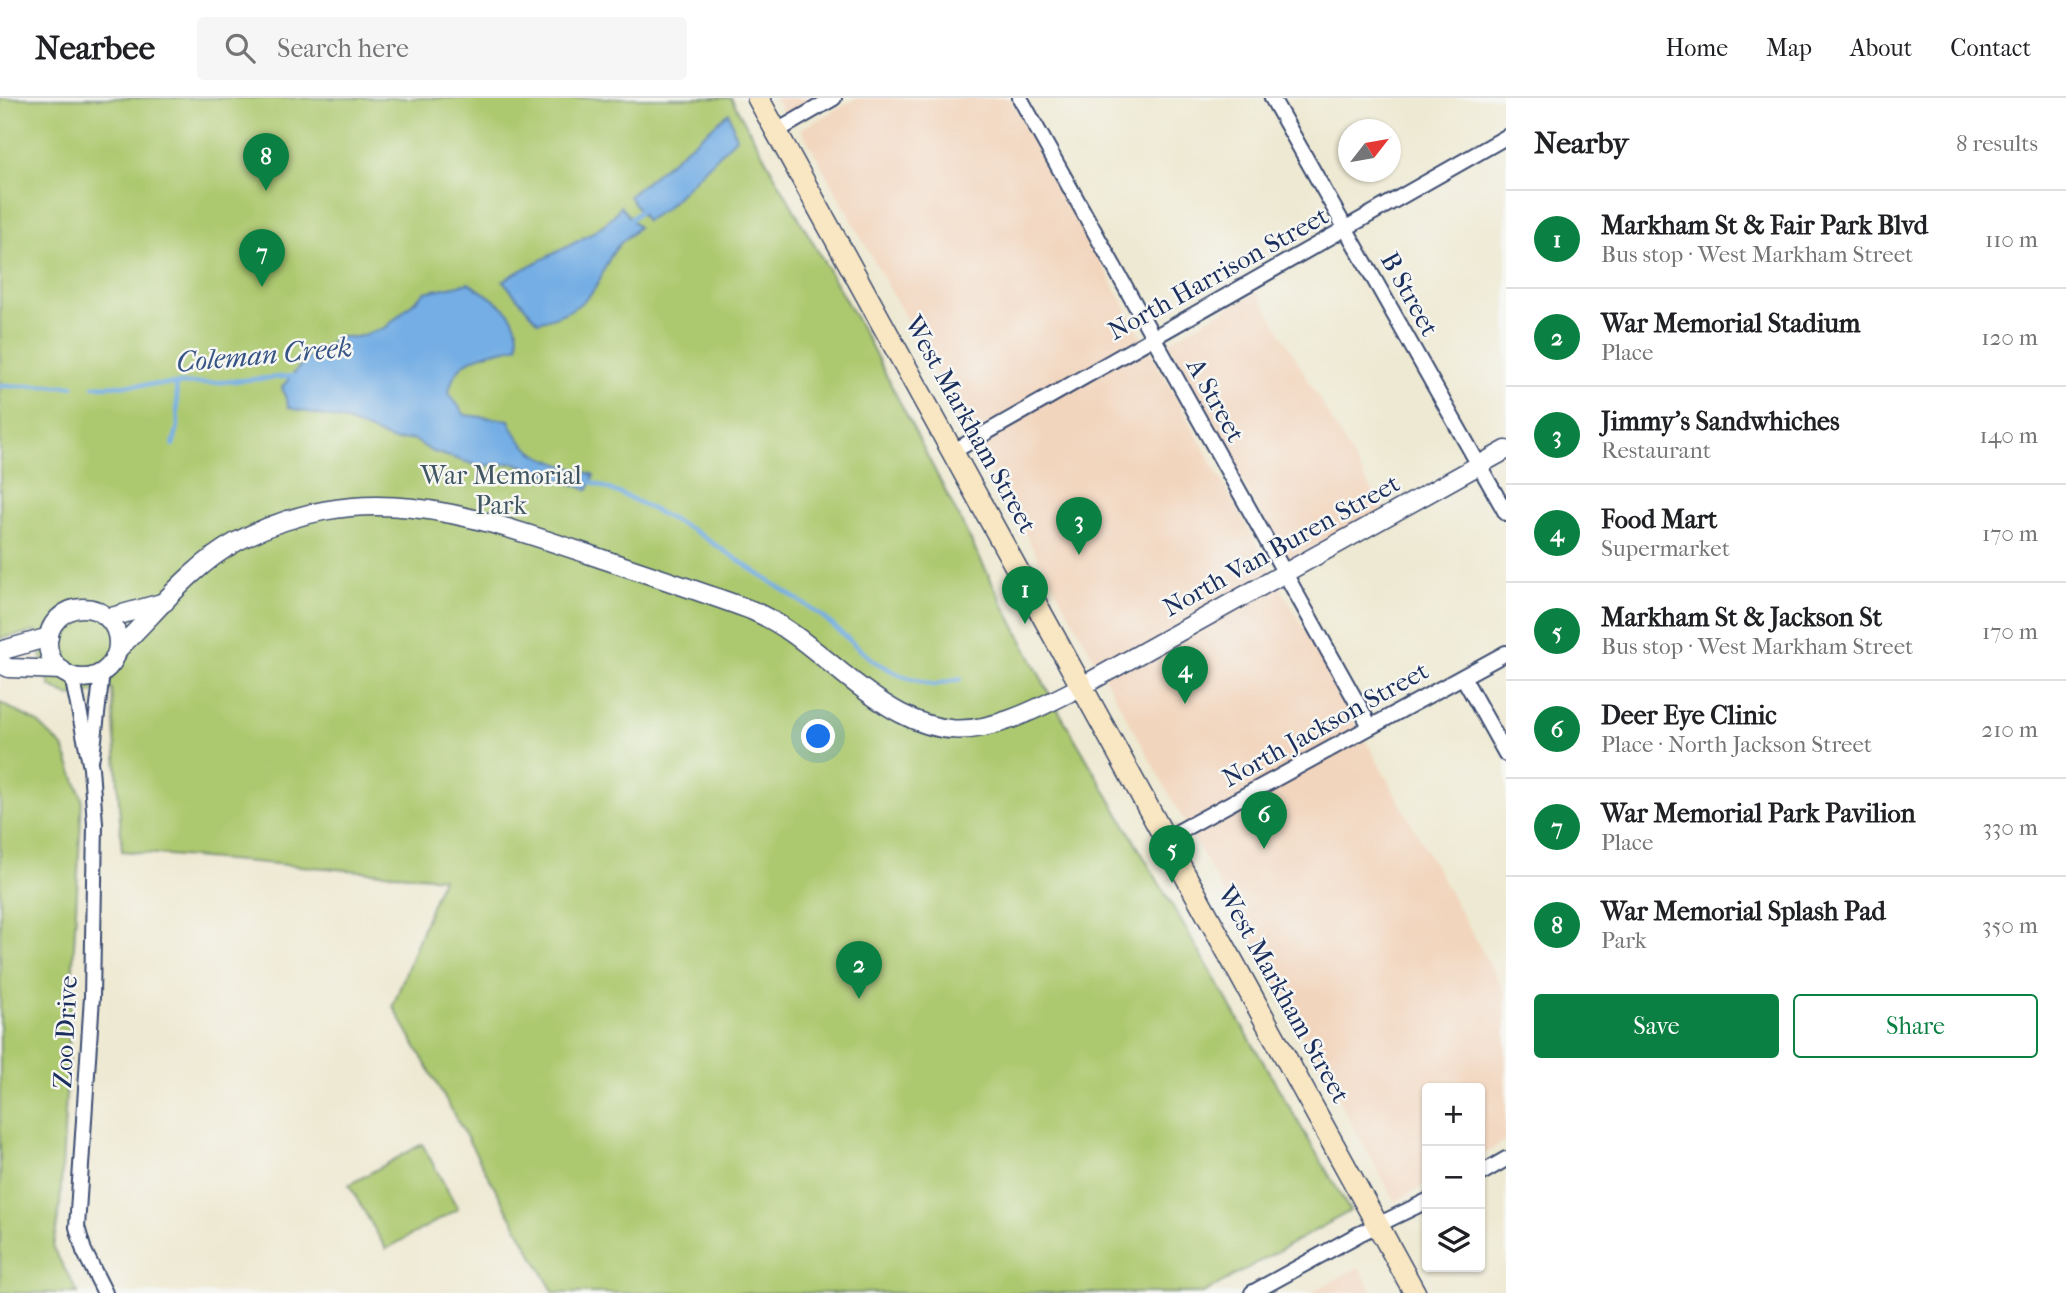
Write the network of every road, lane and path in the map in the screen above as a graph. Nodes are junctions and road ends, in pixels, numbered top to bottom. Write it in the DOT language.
graph roads {
  1 [pos="758,98"];
  2 [pos="834,98"];
  3 [pos="1020,98"];
  4 [pos="1272,98"];
  5 [pos="776,131"];
  6 [pos="1506,137"];
  7 [pos="1346,230"];
  8 [pos="1153,338"];
  9 [pos="1506,450"];
  10 [pos="954,451"];
  11 [pos="1479,465"];
  12 [pos="1506,513"];
  13 [pos="1285,573"];
  14 [pos="165,602"];
  15 [pos="108,618"];
  16 [pos="49,637"];
  17 [pos="118,649"];
  18 [pos="0,651"];
  19 [pos="1506,653"];
  20 [pos="0,664"];
  21 [pos="102,672"];
  22 [pos="67,673"];
  23 [pos="1463,677"];
  24 [pos="1082,686"];
  25 [pos="1370,726"];
  26 [pos="1506,754"];
  27 [pos="91,768"];
  28 [pos="1167,838"];
  29 [pos="1506,1159"];
  30 [pos="1485,1171"];
  31 [pos="1422,1203"];
  32 [pos="1378,1225"];
  33 [pos="105,1293"];
  34 [pos="1252,1293"];
  35 [pos="1415,1293"];
  1 -- 5 [label="main road, West Markham Street"];
  2 -- 5 [label="street"];
  3 -- 8 [label="street, A Street"];
  4 -- 7 [label="street, B Street"];
  5 -- 10 [label="main road, West Markham Street"];
  6 -- 7 [label="street, North Harrison Street"];
  7 -- 8 [label="street, North Harrison Street"];
  7 -- 11 [label="street, B Street"];
  8 -- 10 [label="street, North Harrison Street"];
  8 -- 13 [label="street, A Street"];
  9 -- 11 [label="street, North Van Buren Street"];
  10 -- 24 [label="main road, West Markham Street"];
  11 -- 12 [label="street, B Street"];
  11 -- 13 [label="street, North Van Buren Street"];
  13 -- 24 [label="street, North Van Buren Street"];
  13 -- 25 [label="street, A Street"];
  14 -- 15 [label="street"];
  14 -- 17 [label="street, North Van Buren Street"];
  14 -- 24 [label="street, North Van Buren Street"];
  15 -- 16 [label="street"];
  15 -- 17 [label="street"];
  16 -- 18 [label="street"];
  16 -- 22 [label="street"];
  17 -- 21 [label="street"];
  19 -- 23 [label="street, North Jackson Street"];
  20 -- 22 [label="street"];
  21 -- 22 [label="street"];
  21 -- 27 [label="street, Zoo Drive"];
  22 -- 27 [label="street, Zoo Drive"];
  23 -- 25 [label="street, North Jackson Street"];
  23 -- 26 [label="street"];
  24 -- 28 [label="main road, West Markham Street"];
  25 -- 28 [label="street, North Jackson Street"];
  27 -- 33 [label="street, Zoo Drive"];
  28 -- 32 [label="main road, West Markham Street"];
  29 -- 30 [label="street"];
  31 -- 32 [label="street"];
  32 -- 34 [label="street"];
  32 -- 35 [label="main road, West Markham Street"];
}
